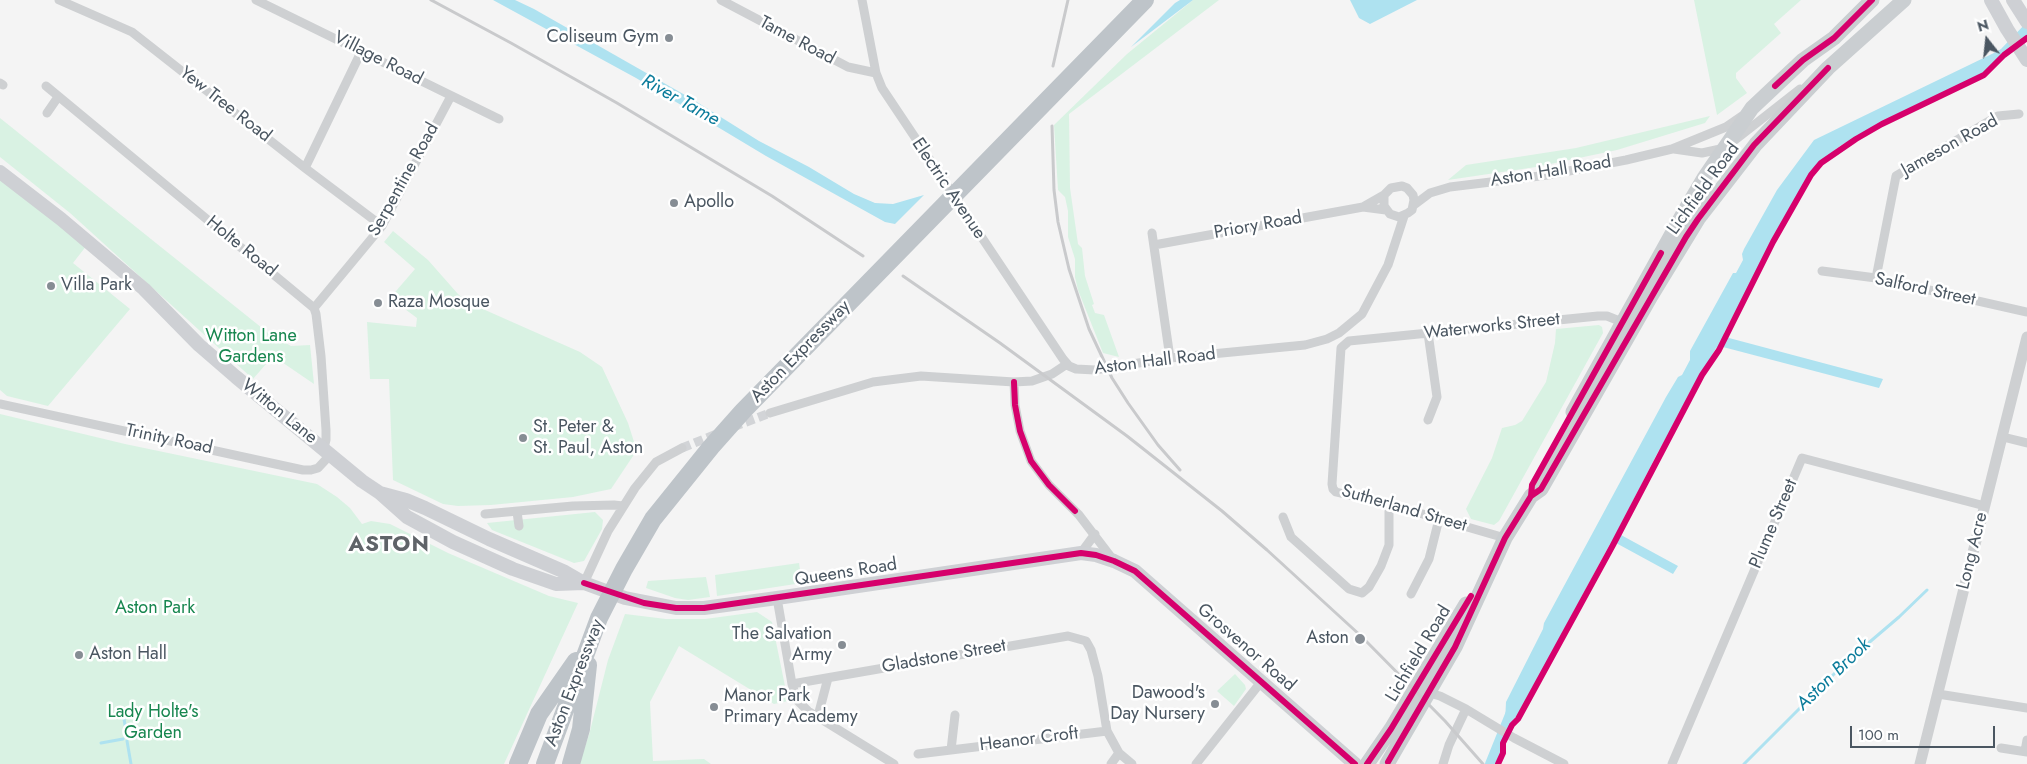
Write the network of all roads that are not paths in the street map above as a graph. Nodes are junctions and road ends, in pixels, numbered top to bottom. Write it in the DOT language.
graph roads {
  1 [pos="59,0"];
  2 [pos="256,0"];
  3 [pos="721,0"];
  4 [pos="862,0"];
  5 [pos="1145,0"];
  6 [pos="1872,0"];
  7 [pos="1885,0"];
  8 [pos="1904,0"];
  9 [pos="1981,0"];
  10 [pos="1991,0"];
  11 [pos="2013,0"];
  12 [pos="2025,18"];
  13 [pos="2007,29"];
  14 [pos="1834,38"];
  15 [pos="362,50"];
  16 [pos="2027,59"];
  17 [pos="1828,68"];
  18 [pos="876,73"];
  19 [pos="46,86"];
  20 [pos="451,96"];
  21 [pos="58,97"];
  22 [pos="1752,108"];
  23 [pos="47,113"];
  24 [pos="2019,114"];
  25 [pos="499,119"];
  26 [pos="1725,148"];
  27 [pos="1672,149"];
  28 [pos="305,168"];
  29 [pos="0,172"];
  30 [pos="1410,191"];
  31 [pos="1430,193"];
  32 [pos="1384,195"];
  33 [pos="1414,205"];
  34 [pos="1363,207"];
  35 [pos="1388,212"];
  36 [pos="1404,216"];
  37 [pos="382,226"];
  38 [pos="1398,232"];
  39 [pos="1152,233"];
  40 [pos="1154,245"];
  41 [pos="1822,271"];
  42 [pos="1876,278"];
  43 [pos="314,308"];
  44 [pos="2027,312"];
  45 [pos="1628,325"];
  46 [pos="1428,333"];
  47 [pos="2027,337"];
  48 [pos="1349,341"];
  49 [pos="1170,358"];
  50 [pos="1067,364"];
  51 [pos="1014,382"];
  52 [pos="0,404"];
  53 [pos="770,413"];
  54 [pos="1428,420"];
  55 [pos="2002,437"];
  56 [pos="2027,443"];
  57 [pos="682,448"];
  58 [pos="327,451"];
  59 [pos="622,506"];
  60 [pos="1389,506"];
  61 [pos="1984,506"];
  62 [pos="518,512"];
  63 [pos="485,514"];
  64 [pos="1283,517"];
  65 [pos="1439,519"];
  66 [pos="519,526"];
  67 [pos="1095,534"];
  68 [pos="1506,538"];
  69 [pos="1081,553"];
  70 [pos="1495,558"];
  71 [pos="1114,561"];
  72 [pos="584,583"];
  73 [pos="1412,594"];
  74 [pos="777,598"];
  75 [pos="590,640"];
  76 [pos="828,678"];
  77 [pos="1261,682"];
  78 [pos="792,684"];
  79 [pos="1429,693"];
  80 [pos="1938,694"];
  81 [pos="2027,708"];
  82 [pos="1466,709"];
  83 [pos="955,714"];
  84 [pos="818,716"];
  85 [pos="1107,731"];
  86 [pos="2027,740"];
  87 [pos="2001,748"];
  88 [pos="951,750"];
  89 [pos="2026,752"];
  90 [pos="918,754"];
  91 [pos="1119,754"];
  92 [pos="518,764"];
  93 [pos="545,764"];
  94 [pos="571,764"];
  95 [pos="894,764"];
  96 [pos="1111,764"];
  97 [pos="1132,764"];
  98 [pos="1196,764"];
  99 [pos="1354,764"];
  100 [pos="1367,764"];
  101 [pos="1387,764"];
  102 [pos="1443,764"];
  103 [pos="1564,764"];
  104 [pos="1672,764"];
  105 [pos="1920,764"];
  1 -- 28 [label="street, Yew Tree Road"];
  2 -- 15 [label="street, Village Road"];
  3 -- 18 [label="street, Tame Road"];
  4 -- 18 [label="street, Electric Avenue"];
  5 -- 75 [label="highway, Aston Expressway"];
  6 -- 14 [label="main road, Lichfield Road"];
  7 -- 14 [label="main road"];
  8 -- 17 [label="main road, Lichfield Road"];
  9 -- 13 [label="main road"];
  10 -- 13 [label="main road"];
  11 -- 12 [label="main road"];
  13 -- 16 [label="main road"];
  14 -- 22 [label="main road, Lichfield Road"];
  15 -- 20 [label="street, Village Road"];
  15 -- 28 [label="street"];
  17 -- 26 [label="street, Aston Hall Road"];
  17 -- 45 [label="main road, Lichfield Road"];
  18 -- 50 [label="street, Electric Avenue"];
  19 -- 21 [label="street, Holte Road"];
  20 -- 25 [label="street, Village Road"];
  20 -- 37 [label="street, Serpentine Road"];
  21 -- 23 [label="street"];
  21 -- 43 [label="street, Holte Road"];
  22 -- 26 [label="main road, Lichfield Road"];
  22 -- 27 [label="street, Aston Hall Road"];
  24 -- 42 [label="street, Jameson Road"];
  26 -- 27 [label="street, Aston Hall Road"];
  26 -- 45 [label="main road, Lichfield Road"];
  27 -- 31 [label="street, Aston Hall Road"];
  28 -- 37 [label="street, Yew Tree Road"];
  29 -- 58 [label="main road, Witton Lane"];
  30 -- 31 [label="street, Aston Hall Road"];
  30 -- 32 [label="street, Aston Hall Road"];
  30 -- 33 [label="street"];
  31 -- 33 [label="street, Aston Hall Road"];
  32 -- 34 [label="street, Priory Road"];
  32 -- 35 [label="street"];
  33 -- 36 [label="street, Aston Hall Road"];
  34 -- 35 [label="street, Priory Road"];
  34 -- 40 [label="street, Priory Road"];
  35 -- 36 [label="street"];
  35 -- 38 [label="street"];
  36 -- 38 [label="street, Aston Hall Road"];
  37 -- 43 [label="street, Serpentine Road"];
  38 -- 49 [label="street, Aston Hall Road"];
  39 -- 40 [label="street"];
  40 -- 49 [label="street"];
  41 -- 42 [label="street, Salford Street"];
  42 -- 44 [label="street, Salford Street"];
  43 -- 58 [label="street"];
  45 -- 46 [label="street, Waterworks Street"];
  45 -- 68 [label="main road, Lichfield Road"];
  46 -- 48 [label="street, Waterworks Street"];
  46 -- 54 [label="street"];
  47 -- 55 [label="street, Long Acre"];
  48 -- 60 [label="street, Sutherland Street"];
  49 -- 50 [label="street, Aston Hall Road"];
  50 -- 51 [label="street"];
  51 -- 53 [label="street"];
  51 -- 67 [label="street, Grosvenor Road"];
  52 -- 58 [label="street, Trinity Road"];
  55 -- 56 [label="street"];
  55 -- 61 [label="street, Long Acre"];
  57 -- 59 [label="street"];
  58 -- 72 [label="main road, Witton Lane"];
  59 -- 62 [label="street"];
  59 -- 72 [label="street"];
  60 -- 64 [label="street"];
  60 -- 65 [label="street, Sutherland Street"];
  61 -- 80 [label="street, Long Acre"];
  61 -- 104 [label="street, Plume Street"];
  62 -- 63 [label="street"];
  62 -- 66 [label="street"];
  65 -- 68 [label="street, Sutherland Street"];
  65 -- 73 [label="street"];
  67 -- 69 [label="street"];
  67 -- 71 [label="street, Grosvenor Road"];
  68 -- 70 [label="main road, Lichfield Road"];
  69 -- 71 [label="main road, Queens Road"];
  69 -- 74 [label="main road, Queens Road"];
  70 -- 79 [label="main road, Lichfield Road"];
  70 -- 100 [label="main road, Lichfield Road"];
  71 -- 77 [label="main road, Grosvenor Road"];
  72 -- 74 [label="main road, Queens Road"];
  74 -- 78 [label="street"];
  75 -- 92 [label="highway"];
  75 -- 93 [label="highway, Aston Expressway"];
  75 -- 94 [label="highway"];
  76 -- 78 [label="street, Gladstone Street"];
  76 -- 84 [label="street"];
  76 -- 85 [label="street, Gladstone Street"];
  77 -- 98 [label="street"];
  77 -- 99 [label="main road, Grosvenor Road"];
  78 -- 84 [label="street"];
  79 -- 82 [label="street"];
  79 -- 101 [label="main road, Lichfield Road"];
  80 -- 81 [label="street"];
  80 -- 105 [label="street, Long Acre"];
  82 -- 102 [label="street"];
  82 -- 103 [label="street"];
  83 -- 88 [label="street, Heanor Croft"];
  84 -- 95 [label="street"];
  85 -- 88 [label="street, Heanor Croft"];
  85 -- 91 [label="street"];
  86 -- 89 [label="street"];
  87 -- 89 [label="street"];
  88 -- 90 [label="street, Heanor Croft"];
  91 -- 96 [label="street"];
  91 -- 97 [label="street"];
}
